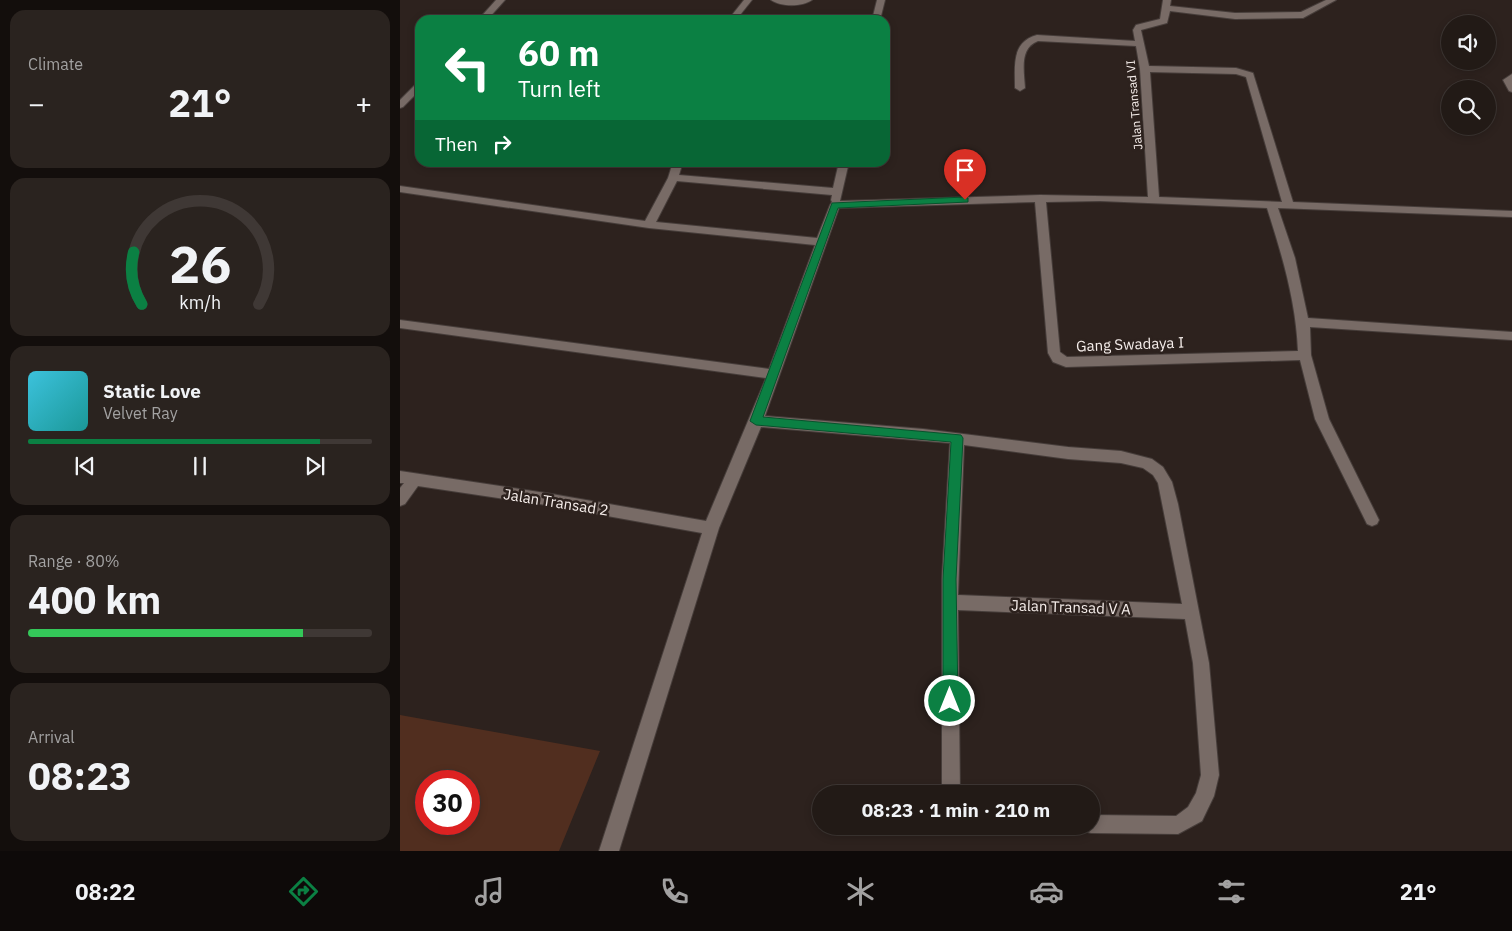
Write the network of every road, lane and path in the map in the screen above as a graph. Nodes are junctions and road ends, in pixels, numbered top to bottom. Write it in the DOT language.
graph roads {
  1 [pos="501,0"];
  2 [pos="748,0"];
  3 [pos="775,0"];
  4 [pos="808,0"];
  5 [pos="881,0"];
  6 [pos="1332,0"];
  7 [pos="1166,4"];
  8 [pos="487,15"];
  9 [pos="736,15"];
  10 [pos="877,15"];
  11 [pos="1140,44"];
  12 [pos="1145,69"];
  13 [pos="1512,77"];
  14 [pos="1020,88"];
  15 [pos="415,89"];
  16 [pos="1512,89"];
  17 [pos="401,102"];
  18 [pos="676,167"];
  19 [pos="843,167"];
  20 [pos="672,178"];
  21 [pos="400,190"];
  22 [pos="837,192"];
  23 [pos="1040,198"];
  24 [pos="1154,199"];
  25 [pos="835,205"];
  26 [pos="1272,205"];
  27 [pos="1290,206"];
  28 [pos="1512,214"];
  29 [pos="649,225"];
  30 [pos="821,242"];
  31 [pos="1303,322"];
  32 [pos="400,324"];
  33 [pos="1512,336"];
  34 [pos="1305,355"];
  35 [pos="774,374"];
  36 [pos="756,421"];
  37 [pos="957,438"];
  38 [pos="407,478"];
  39 [pos="400,500"];
  40 [pos="1372,520"];
  41 [pos="711,528"];
  42 [pos="950,602"];
  43 [pos="1192,612"];
  44 [pos="951,785"];
  45 [pos="1100,824"];
  46 [pos="609,851"];
  1 -- 8 [label="street"];
  2 -- 9 [label="street"];
  3 -- 4 [label="street"];
  5 -- 10 [label="street"];
  6 -- 7 [label="street"];
  7 -- 11 [label="street, Jalan Transad VI"];
  11 -- 12 [label="street, Jalan Transad VI"];
  11 -- 14 [label="street"];
  12 -- 24 [label="street, Jalan Transad VI"];
  12 -- 27 [label="street"];
  13 -- 16 [label="street"];
  15 -- 17 [label="street"];
  18 -- 20 [label="street"];
  19 -- 22 [label="street"];
  20 -- 22 [label="street"];
  20 -- 29 [label="street"];
  21 -- 29 [label="street"];
  22 -- 25 [label="street"];
  23 -- 24 [label="street"];
  23 -- 25 [label="street"];
  23 -- 34 [label="street, Gang Swadaya I"];
  24 -- 26 [label="street"];
  25 -- 30 [label="street"];
  26 -- 27 [label="street"];
  26 -- 31 [label="street"];
  27 -- 28 [label="street"];
  29 -- 30 [label="street"];
  30 -- 35 [label="street"];
  31 -- 33 [label="street"];
  31 -- 34 [label="street"];
  32 -- 35 [label="street"];
  34 -- 40 [label="street"];
  35 -- 36 [label="street"];
  36 -- 37 [label="street"];
  36 -- 41 [label="street"];
  37 -- 42 [label="street"];
  37 -- 43 [label="street"];
  38 -- 39 [label="street"];
  38 -- 41 [label="street, Jalan Transad 2"];
  41 -- 46 [label="street"];
  42 -- 43 [label="street, Jalan Transad V A"];
  42 -- 44 [label="street"];
  43 -- 45 [label="street"];
}
